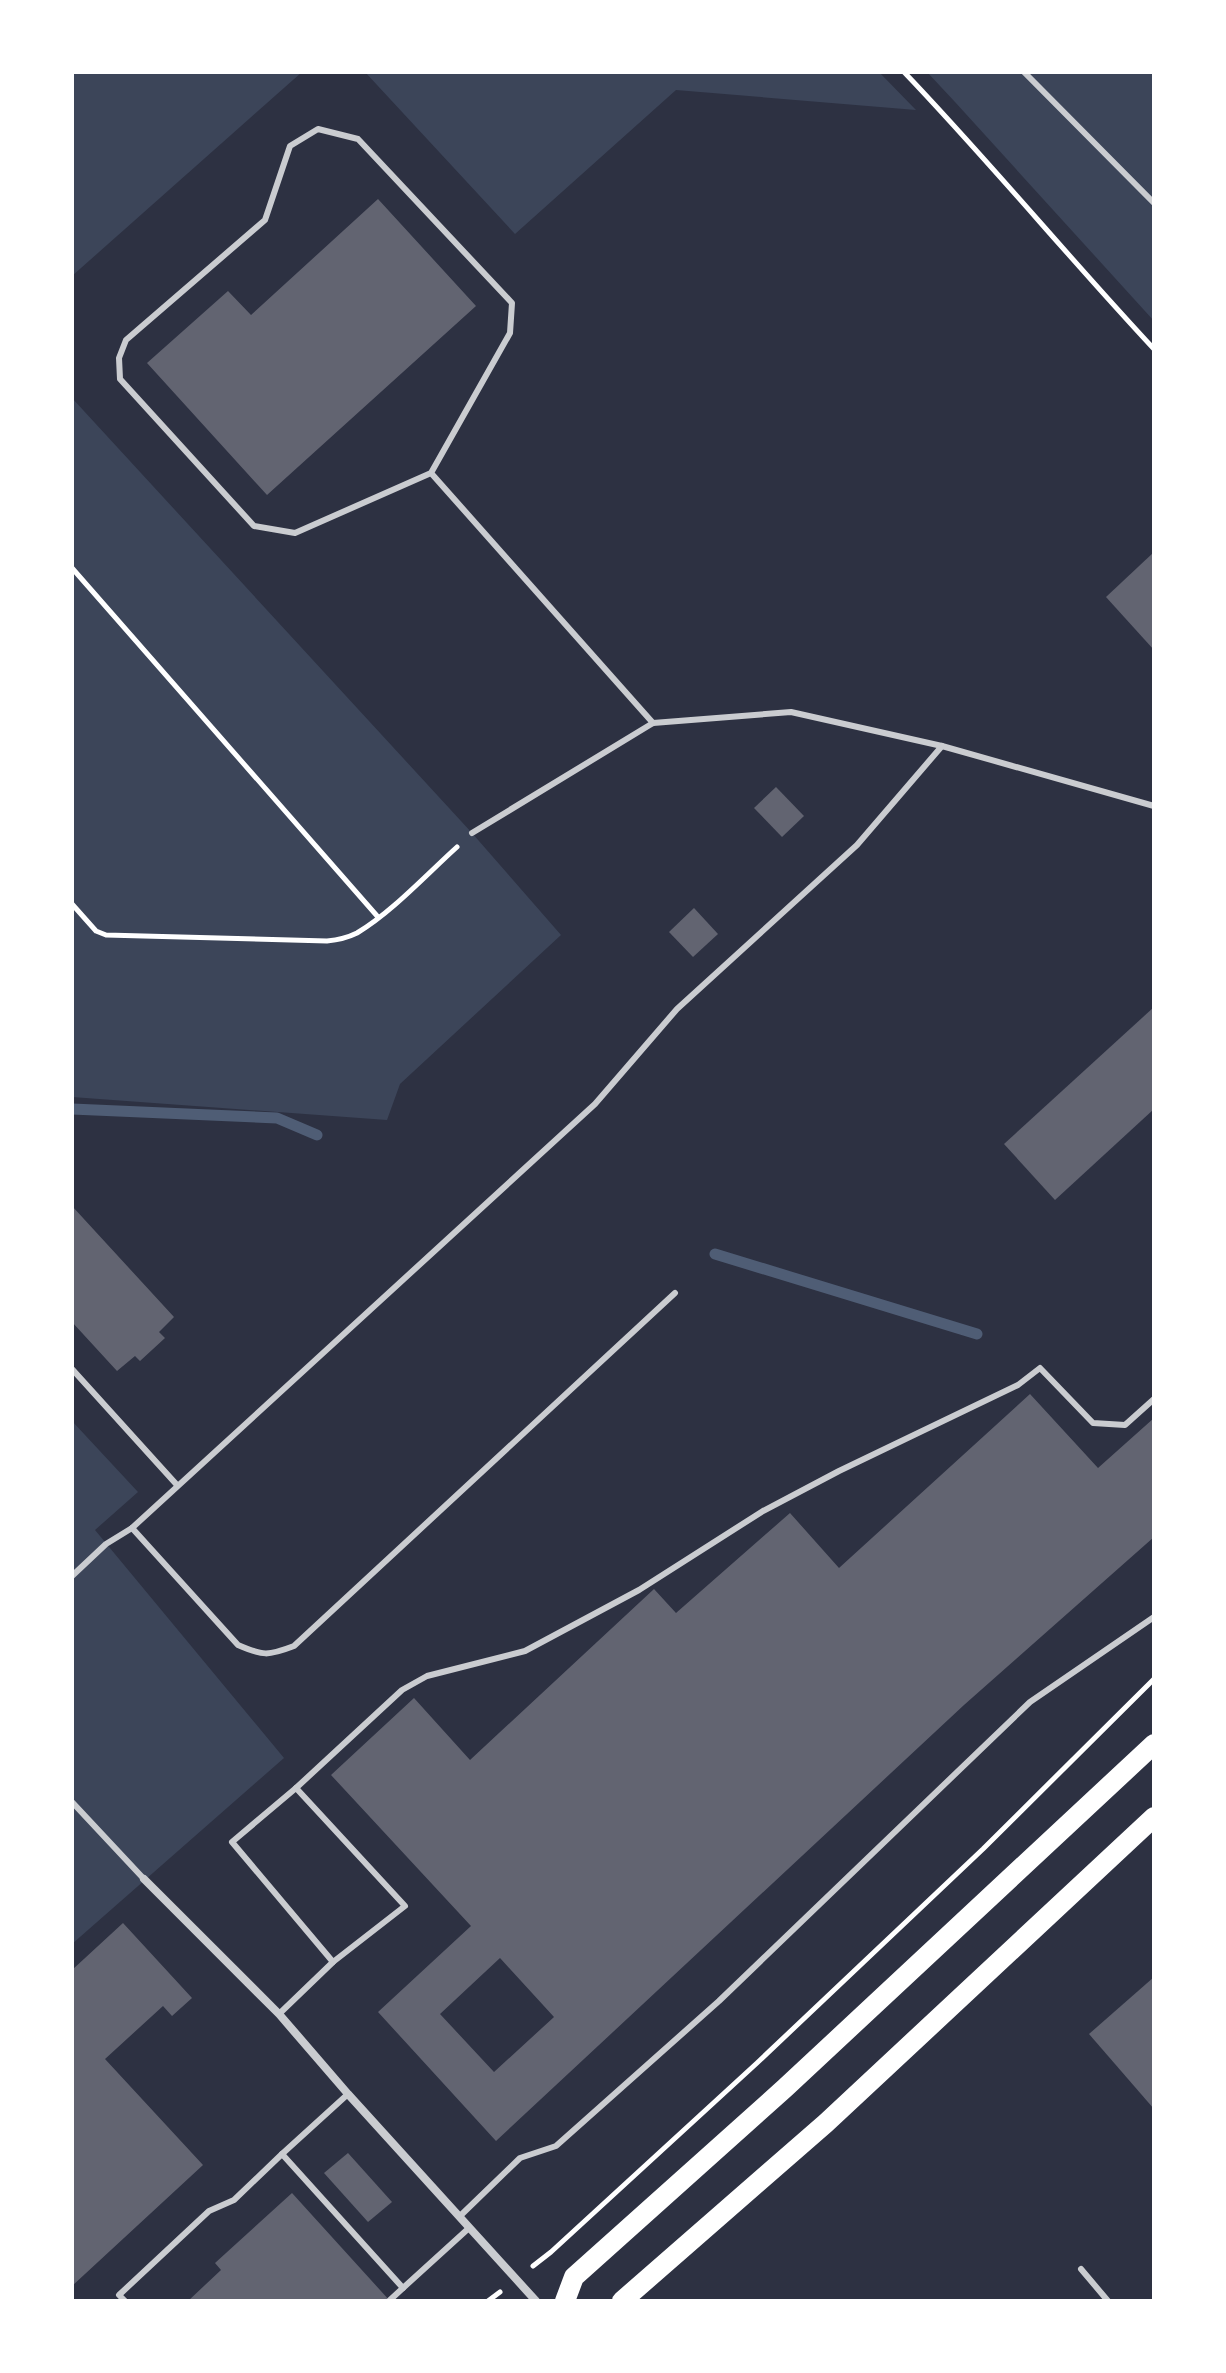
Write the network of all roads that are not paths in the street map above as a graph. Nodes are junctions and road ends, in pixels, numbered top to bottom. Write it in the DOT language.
graph roads {
  1 [pos="1024,72"];
  2 [pos="1154,203"];
  3 [pos="431,473"];
  4 [pos="653,723"];
  5 [pos="942,746"];
  6 [pos="1154,806"];
  7 [pos="472,833"];
  8 [pos="675,1293"];
  9 [pos="72,1369"];
  10 [pos="1154,1399"];
  11 [pos="177,1485"];
  12 [pos="132,1528"];
  13 [pos="72,1576"];
  14 [pos="1154,1617"];
  15 [pos="1154,1744"];
  16 [pos="296,1788"];
  17 [pos="72,1802"];
  18 [pos="1154,1817"];
  19 [pos="144,1879"];
  20 [pos="333,1962"];
  21 [pos="279,2014"];
  22 [pos="348,2094"];
  23 [pos="282,2154"];
  24 [pos="459,2217"];
  25 [pos="469,2228"];
  26 [pos="1081,2269"];
  27 [pos="403,2288"];
  28 [pos="390,2300"];
  29 [pos="125,2301"];
  30 [pos="536,2301"];
  31 [pos="565,2301"];
  32 [pos="622,2301"];
  33 [pos="1108,2301"];
  1 -- 2 [label="lane"];
  3 -- 3 [label="lane"];
  3 -- 4 [label="lane"];
  4 -- 5 [label="lane"];
  4 -- 7 [label="lane"];
  5 -- 6 [label="lane"];
  5 -- 11 [label="lane"];
  8 -- 12 [label="lane"];
  9 -- 11 [label="lane"];
  10 -- 16 [label="lane"];
  11 -- 12 [label="lane"];
  12 -- 13 [label="lane"];
  14 -- 24 [label="lane"];
  15 -- 31 [label="main road"];
  16 -- 20 [label="lane"];
  16 -- 20 [label="lane"];
  17 -- 19 [label="lane"];
  18 -- 32 [label="main road"];
  19 -- 21 [label="street"];
  20 -- 21 [label="lane"];
  21 -- 22 [label="street"];
  22 -- 23 [label="lane"];
  22 -- 24 [label="street"];
  23 -- 27 [label="lane"];
  23 -- 29 [label="lane"];
  24 -- 25 [label="street"];
  25 -- 27 [label="lane"];
  25 -- 30 [label="street"];
  26 -- 33 [label="lane"];
  27 -- 28 [label="lane"];
}
